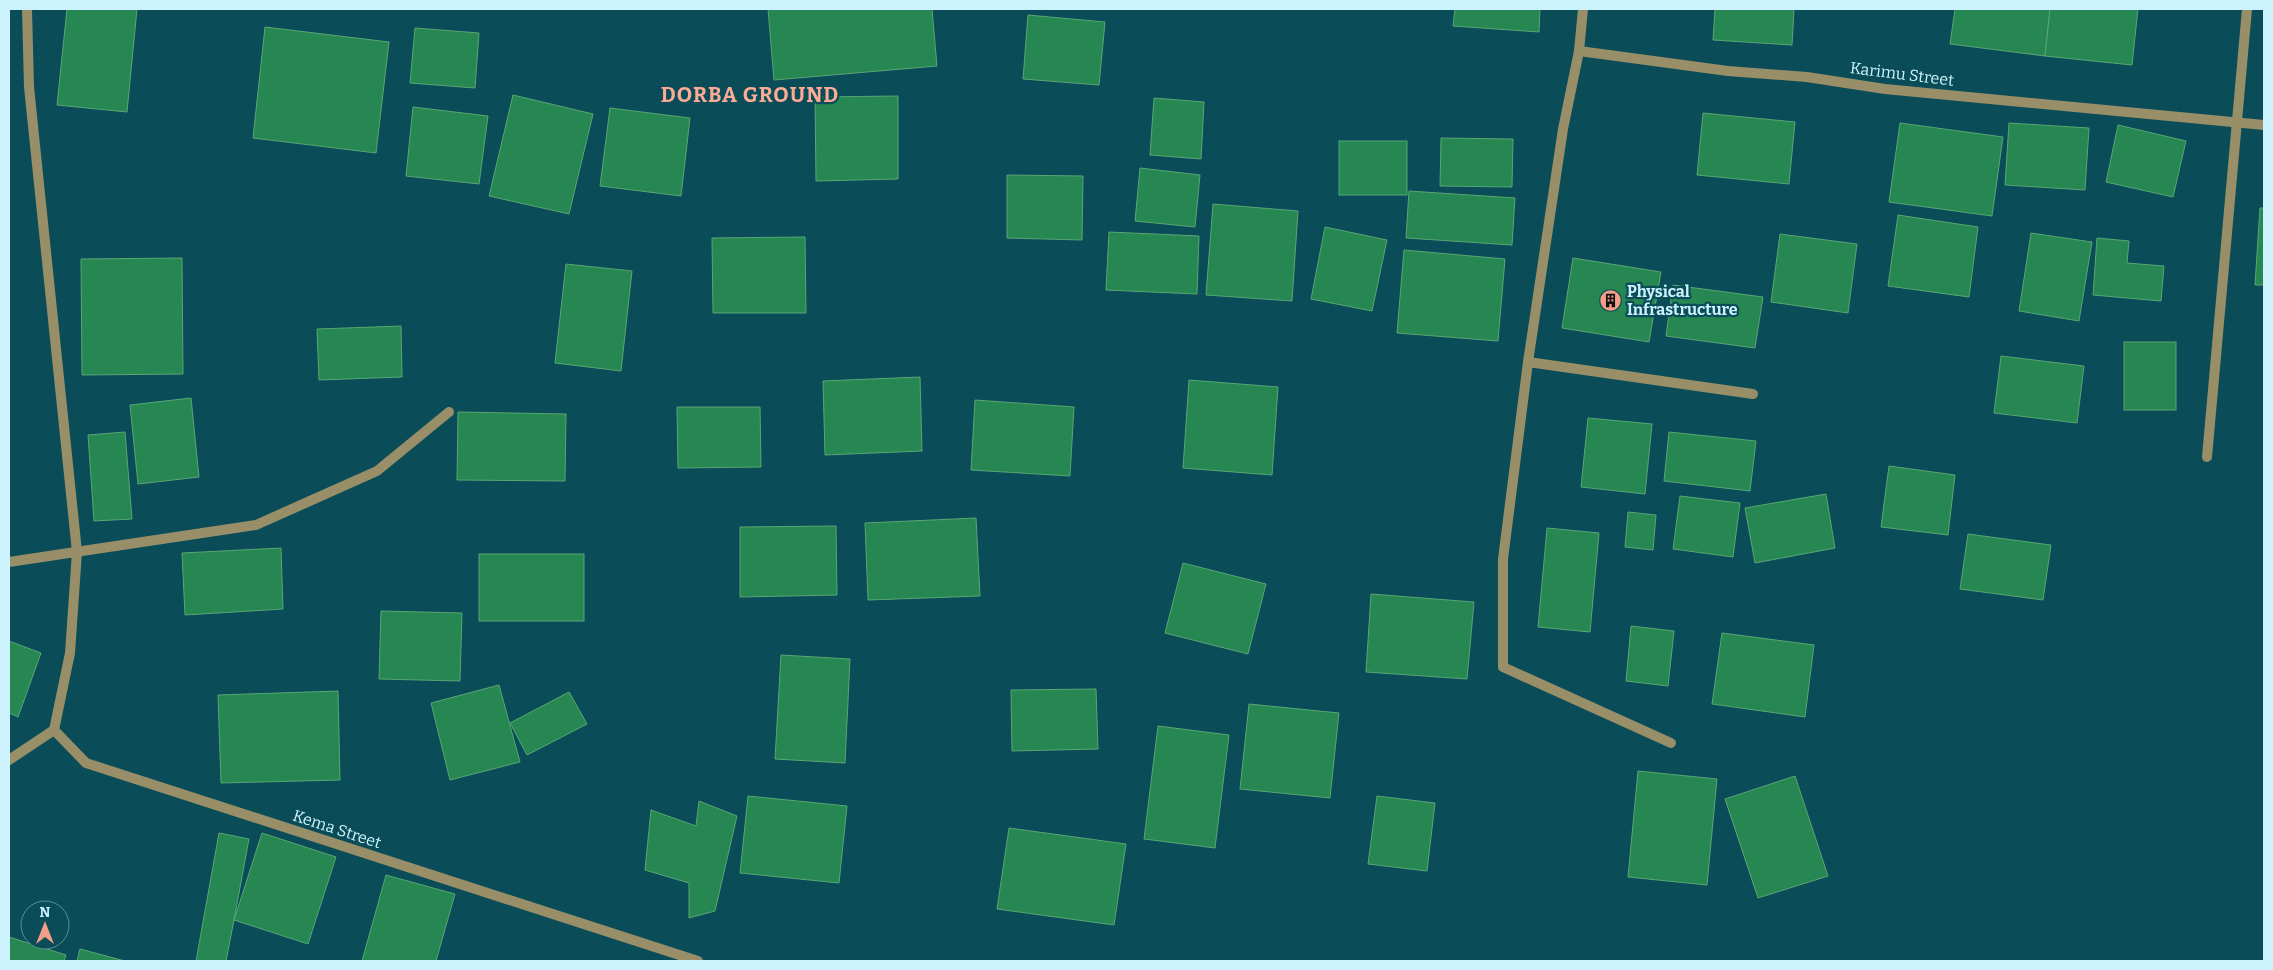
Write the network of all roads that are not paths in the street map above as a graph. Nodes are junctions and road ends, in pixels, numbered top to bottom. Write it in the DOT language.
graph roads {
  1 [pos="28,9"];
  2 [pos="1582,9"];
  3 [pos="2247,9"];
  4 [pos="1579,52"];
  5 [pos="2238,122"];
  6 [pos="2264,125"];
  7 [pos="1528,362"];
  8 [pos="1753,394"];
  9 [pos="448,412"];
  10 [pos="2207,457"];
  11 [pos="77,552"];
  12 [pos="9,562"];
  13 [pos="54,730"];
  14 [pos="1671,743"];
  15 [pos="9,760"];
  16 [pos="698,961"];
  1 -- 11 [label="street"];
  2 -- 4 [label="street"];
  3 -- 5 [label="street"];
  4 -- 5 [label="street, Karimu Street"];
  4 -- 7 [label="street"];
  5 -- 6 [label="street, Karimu Street"];
  5 -- 10 [label="street"];
  7 -- 8 [label="street"];
  7 -- 14 [label="street"];
  9 -- 11 [label="street"];
  11 -- 12 [label="street"];
  11 -- 13 [label="street"];
  13 -- 15 [label="street"];
  13 -- 16 [label="street, Kema Street"];
}
